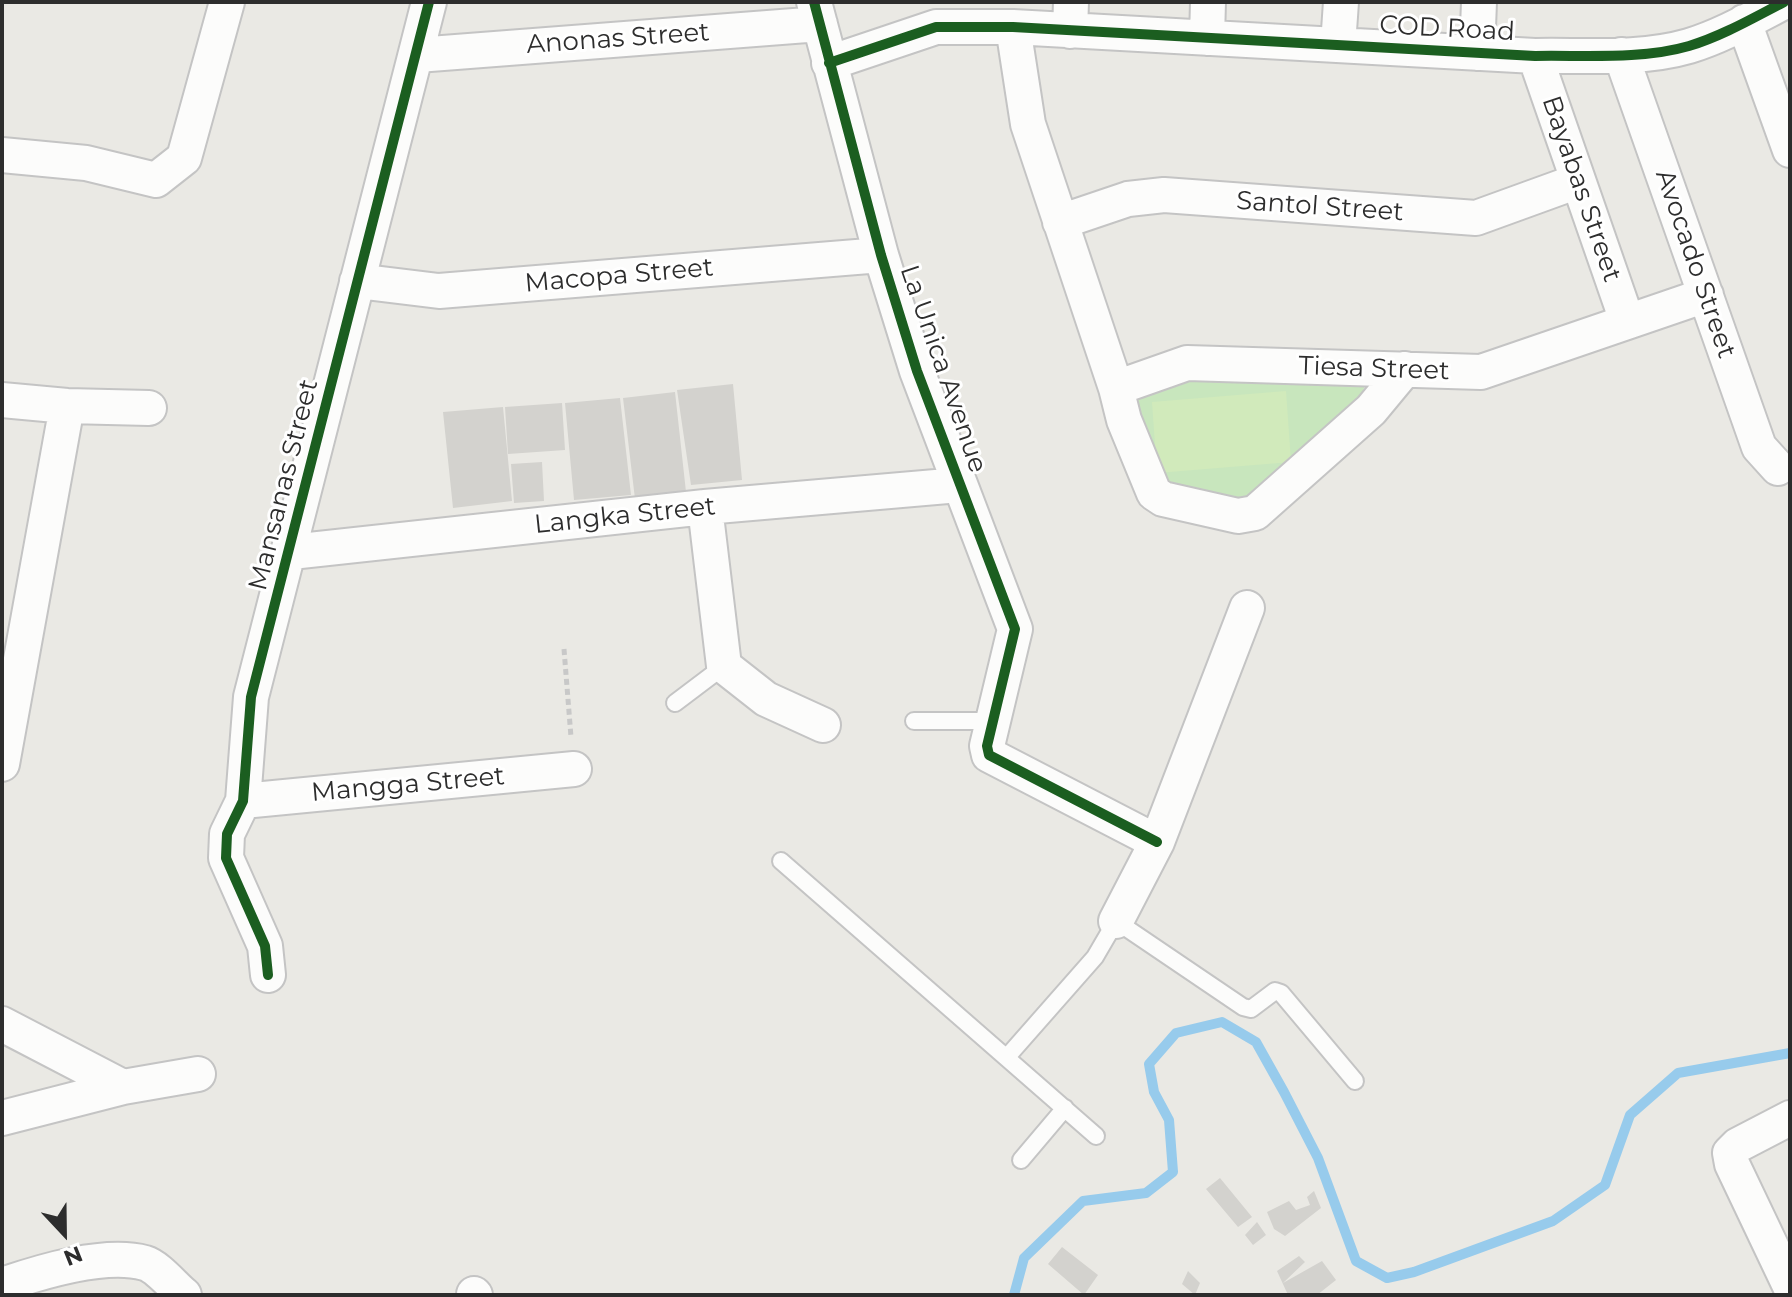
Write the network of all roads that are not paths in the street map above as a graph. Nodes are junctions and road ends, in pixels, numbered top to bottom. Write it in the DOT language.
graph roads {
  1 [pos="227,2"];
  2 [pos="429,2"];
  3 [pos="1208,2"];
  4 [pos="1341,2"];
  5 [pos="1479,2"];
  6 [pos="1784,2"];
  7 [pos="1740,12"];
  8 [pos="817,13"];
  9 [pos="933,14"];
  10 [pos="1070,16"];
  11 [pos="1013,27"];
  12 [pos="1207,38"];
  13 [pos="1338,45"];
  14 [pos="1477,53"];
  15 [pos="417,55"];
  16 [pos="1621,55"];
  17 [pos="1535,56"];
  18 [pos="829,63"];
  19 [pos="1790,150"];
  20 [pos="2,155"];
  21 [pos="1578,181"];
  22 [pos="1060,222"];
  23 [pos="881,255"];
  24 [pos="357,281"];
  25 [pos="1706,295"];
  26 [pos="1627,321"];
  27 [pos="1405,369"];
  28 [pos="1116,388"];
  29 [pos="2,400"];
  30 [pos="67,406"];
  31 [pos="149,408"];
  32 [pos="1778,468"];
  33 [pos="959,485"];
  34 [pos="705,507"];
  35 [pos="291,552"];
  36 [pos="1247,608"];
  37 [pos="13,637"];
  38 [pos="724,666"];
  39 [pos="675,703"];
  40 [pos="914,721"];
  41 [pos="823,725"];
  42 [pos="990,734"];
  43 [pos="2,764"];
  44 [pos="574,769"];
  45 [pos="243,801"];
  46 [pos="1157,842"];
  47 [pos="781,861"];
  48 [pos="1116,921"];
  49 [pos="268,975"];
  50 [pos="2,1024"];
  51 [pos="1007,1057"];
  52 [pos="198,1074"];
  53 [pos="1355,1081"];
  54 [pos="123,1087"];
  55 [pos="1065,1108"];
  56 [pos="2,1118"];
  57 [pos="1790,1118"];
  58 [pos="1096,1136"];
  59 [pos="1021,1160"];
  60 [pos="2,1285"];
  61 [pos="1790,1286"];
  62 [pos="184,1295"];
  1 -- 20 [label="street"];
  2 -- 15 [label="street, Mansanas Street"];
  3 -- 12 [label="street"];
  4 -- 13 [label="street"];
  5 -- 14 [label="street"];
  6 -- 7 [label="street, COD Road"];
  7 -- 16 [label="street, COD Road"];
  7 -- 19 [label="street"];
  8 -- 15 [label="street, Anonas Street"];
  8 -- 18 [label="street, La Unica Avenue"];
  9 -- 11 [label="street, COD Road"];
  9 -- 18 [label="street, COD Road"];
  10 -- 11 [label="street, COD Road"];
  10 -- 12 [label="street, COD Road"];
  11 -- 22 [label="street"];
  12 -- 13 [label="street, COD Road"];
  13 -- 14 [label="street, COD Road"];
  14 -- 17 [label="street, COD Road"];
  15 -- 24 [label="street, Mansanas Street"];
  16 -- 17 [label="street, COD Road"];
  16 -- 25 [label="street, Avocado Street"];
  17 -- 21 [label="street, Bayabas Street"];
  18 -- 23 [label="street, La Unica Avenue"];
  21 -- 22 [label="street, Santol Street"];
  21 -- 26 [label="street, Bayabas Street"];
  22 -- 28 [label="street"];
  23 -- 24 [label="street, Macopa Street"];
  23 -- 33 [label="street, La Unica Avenue"];
  24 -- 35 [label="street, Mansanas Street"];
  25 -- 26 [label="street, Tiesa Street"];
  25 -- 32 [label="street, Avocado Street"];
  26 -- 27 [label="street, Tiesa Street"];
  27 -- 28 [label="street, Tiesa Street"];
  27 -- 28 [label="street"];
  29 -- 30 [label="street"];
  30 -- 31 [label="street"];
  30 -- 37 [label="street"];
  33 -- 34 [label="street, Langka Street"];
  33 -- 42 [label="street, La Unica Avenue"];
  34 -- 35 [label="street, Langka Street"];
  34 -- 38 [label="street"];
  35 -- 45 [label="street, Mansanas Street"];
  36 -- 46 [label="street"];
  37 -- 43 [label="street"];
  38 -- 39 [label="lane"];
  38 -- 41 [label="street"];
  40 -- 42 [label="lane"];
  42 -- 46 [label="street"];
  44 -- 45 [label="street, Mangga Street"];
  45 -- 49 [label="street, Mansanas Street"];
  46 -- 48 [label="street"];
  47 -- 51 [label="lane"];
  48 -- 51 [label="lane"];
  48 -- 53 [label="lane"];
  50 -- 54 [label="street"];
  51 -- 55 [label="lane"];
  52 -- 54 [label="street"];
  54 -- 56 [label="street"];
  55 -- 58 [label="lane"];
  55 -- 59 [label="lane"];
  57 -- 61 [label="street"];
  60 -- 62 [label="street"];
}
